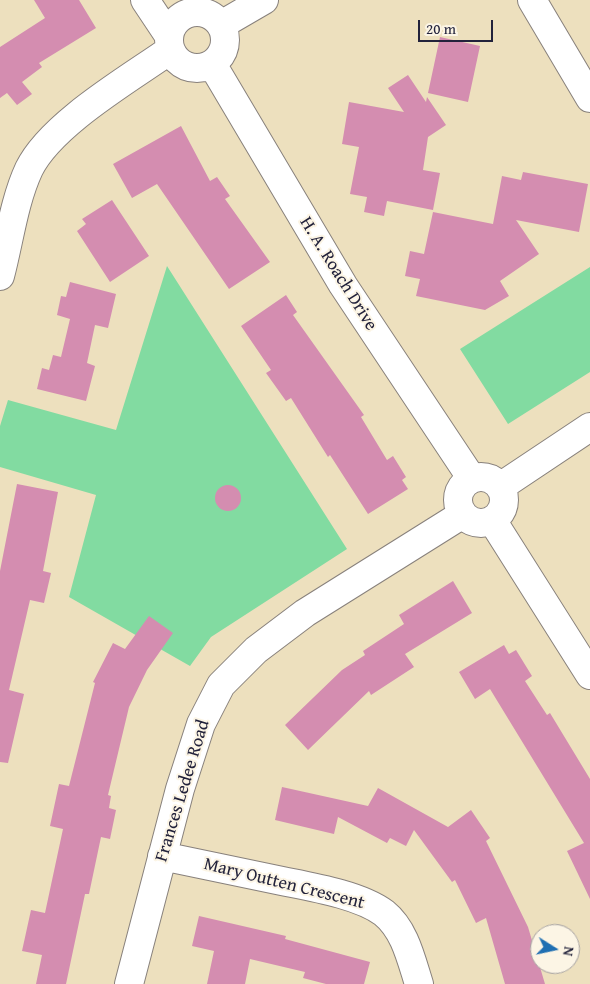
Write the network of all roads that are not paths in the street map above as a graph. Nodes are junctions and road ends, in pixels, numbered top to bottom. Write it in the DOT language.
graph roads {
  1 [pos="144,0"];
  2 [pos="264,0"];
  3 [pos="532,0"];
  4 [pos="190,6"];
  5 [pos="221,25"];
  6 [pos="170,43"];
  7 [pos="212,64"];
  8 [pos="590,98"];
  9 [pos="0,276"];
  10 [pos="590,427"];
  11 [pos="472,479"];
  12 [pos="500,487"];
  13 [pos="463,514"];
  14 [pos="492,520"];
  15 [pos="590,675"];
  16 [pos="162,856"];
  17 [pos="129,984"];
  18 [pos="419,984"];
  1 -- 6 [label="street"];
  2 -- 5 [label="street"];
  3 -- 8 [label="street"];
  4 -- 5 [label="street"];
  4 -- 6 [label="street"];
  5 -- 7 [label="street"];
  6 -- 7 [label="street"];
  6 -- 9 [label="street"];
  7 -- 11 [label="street, H. A. Roach Drive"];
  10 -- 12 [label="street"];
  11 -- 12 [label="street"];
  11 -- 13 [label="street"];
  12 -- 14 [label="street"];
  13 -- 14 [label="street"];
  13 -- 16 [label="street, Frances Ledee Road"];
  14 -- 15 [label="street"];
  16 -- 17 [label="street, Frances Ledee Road"];
  16 -- 18 [label="street, Mary Outten Crescent"];
}
